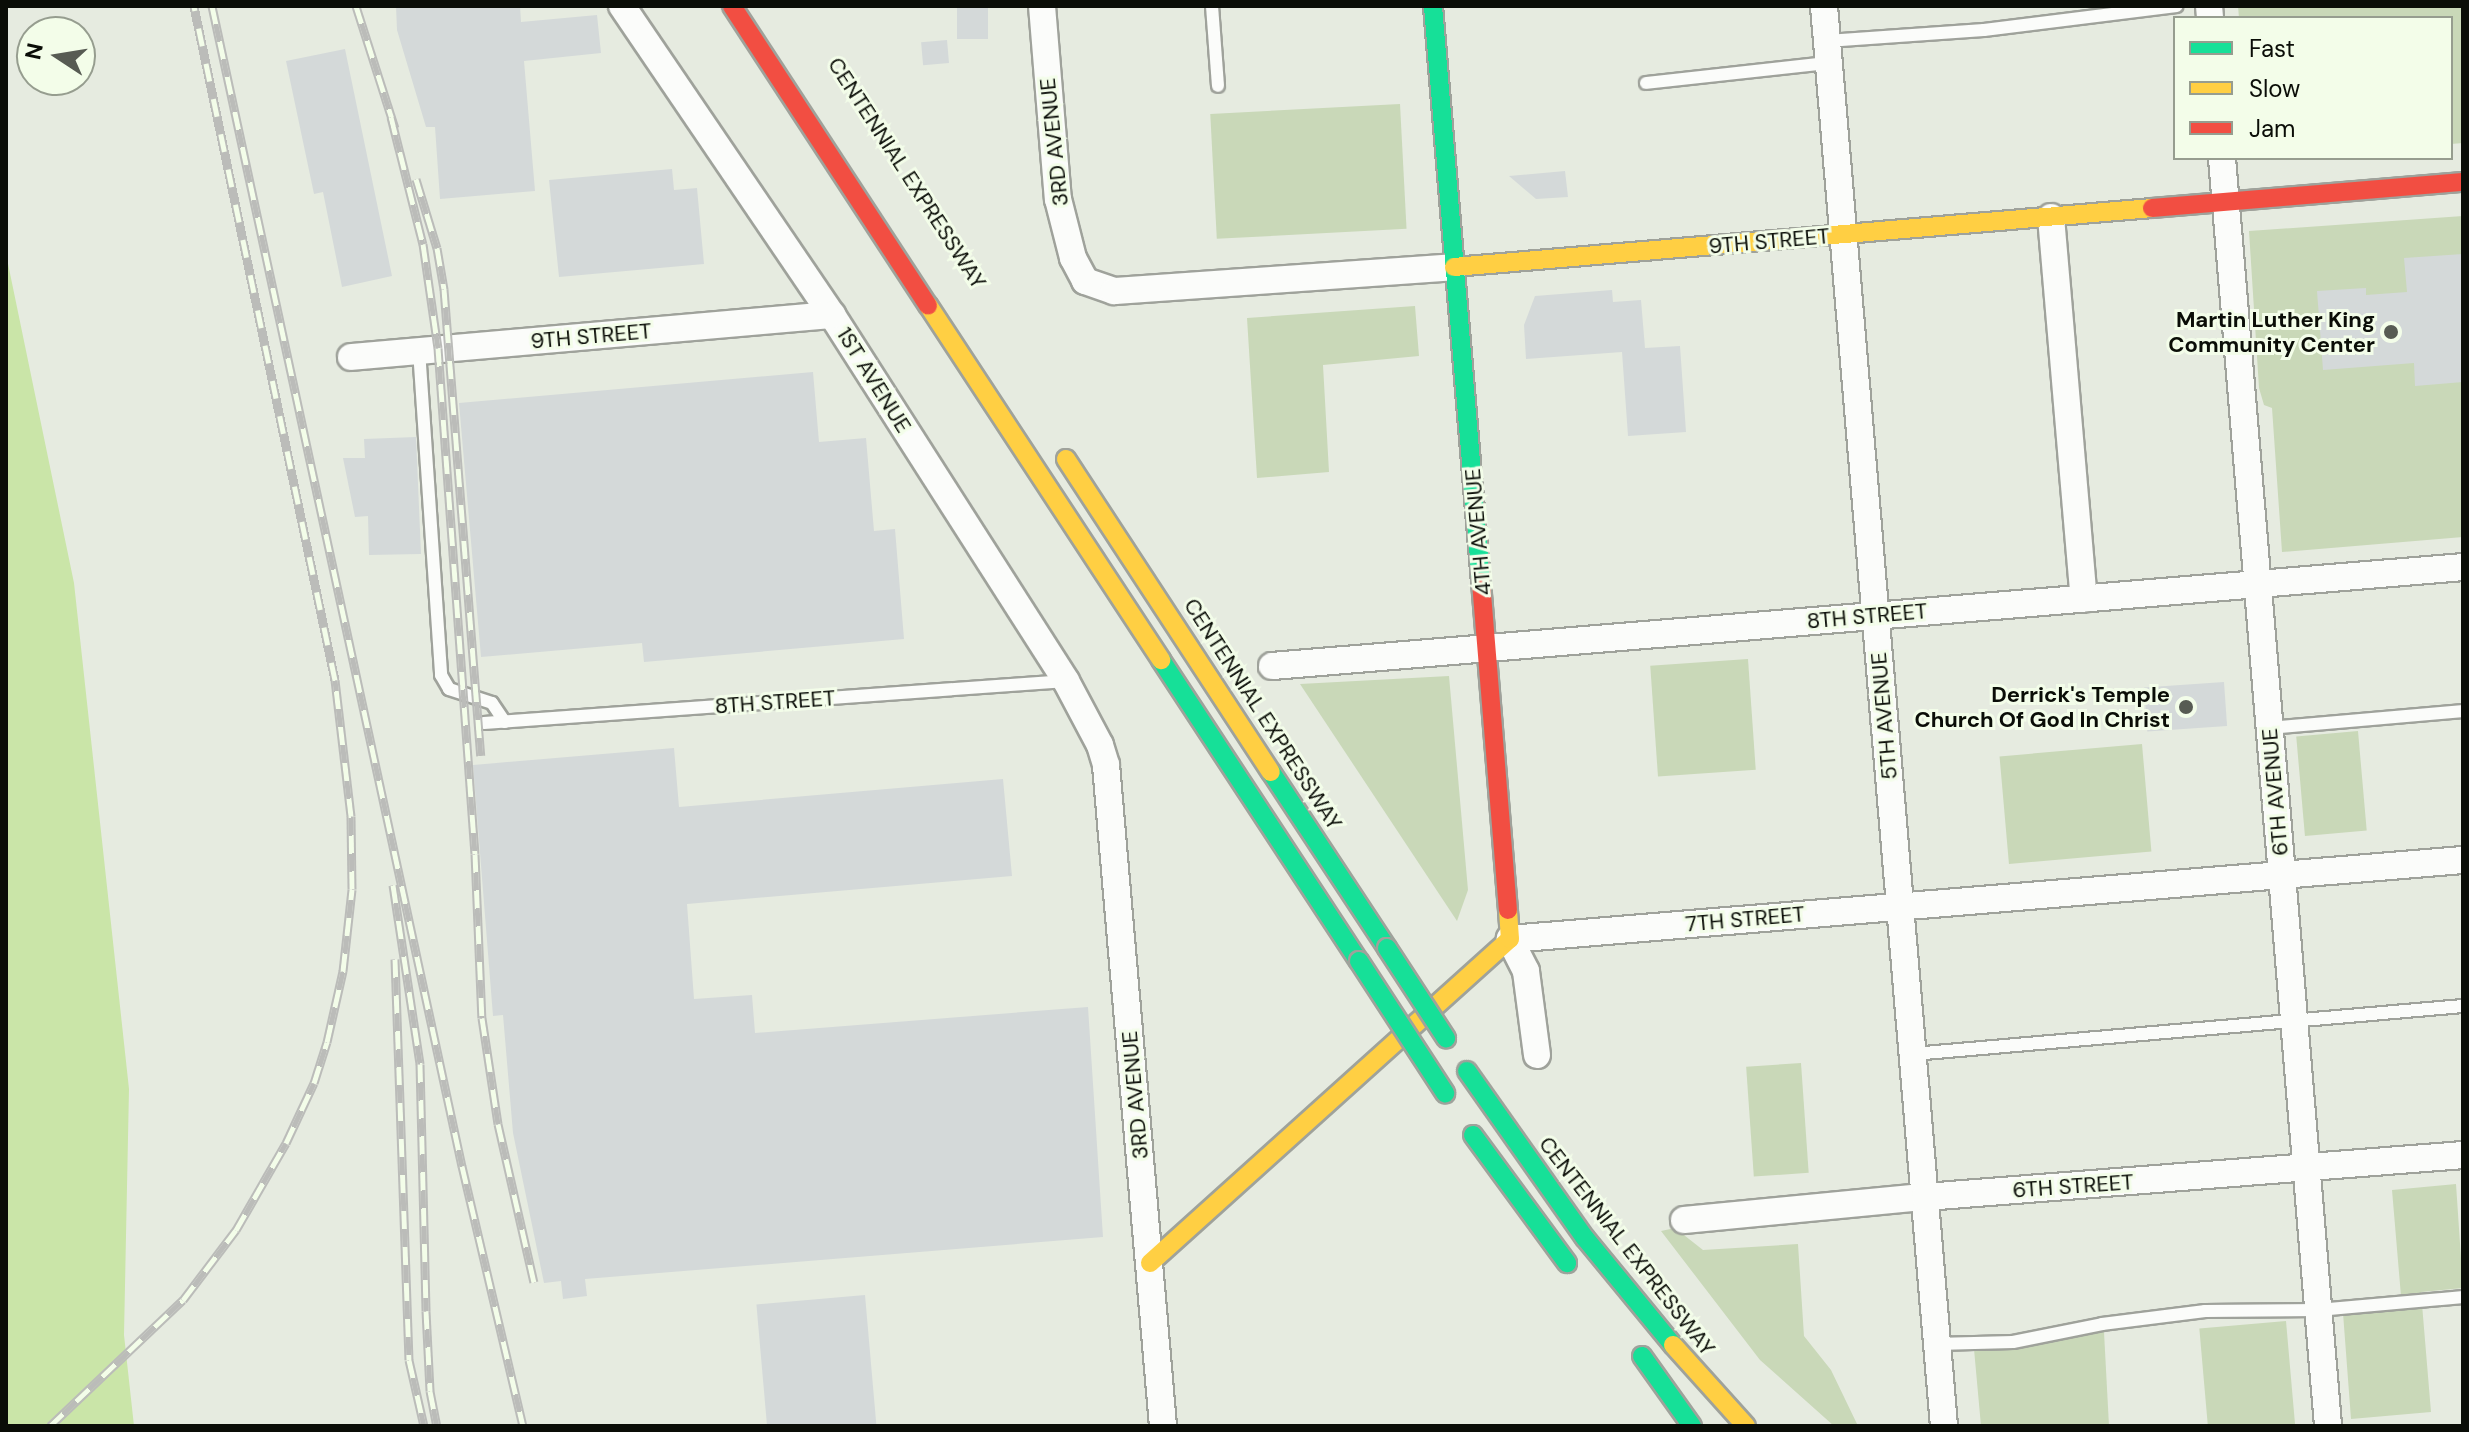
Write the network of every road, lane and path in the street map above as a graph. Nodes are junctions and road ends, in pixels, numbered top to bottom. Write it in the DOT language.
graph roads {
  1 [pos="622,6"];
  2 [pos="732,6"];
  3 [pos="1042,6"];
  4 [pos="1212,6"];
  5 [pos="1433,6"];
  6 [pos="1824,6"];
  7 [pos="2177,6"];
  8 [pos="1827,52"];
  9 [pos="1646,83"];
  10 [pos="1218,86"];
  11 [pos="2222,160"];
  12 [pos="2463,182"];
  13 [pos="2226,202"];
  14 [pos="2051,217"];
  15 [pos="1843,235"];
  16 [pos="1454,267"];
  17 [pos="1080,275"];
  18 [pos="832,315"];
  19 [pos="419,350"];
  20 [pos="351,357"];
  21 [pos="1055,442"];
  22 [pos="2463,567"];
  23 [pos="2258,584"];
  24 [pos="2084,599"];
  25 [pos="1875,615"];
  26 [pos="1488,650"];
  27 [pos="1272,666"];
  28 [pos="1066,681"];
  29 [pos="2463,711"];
  30 [pos="505,722"];
  31 [pos="484,723"];
  32 [pos="2269,728"];
  33 [pos="1106,765"];
  34 [pos="2463,860"];
  35 [pos="2283,876"];
  36 [pos="1900,905"];
  37 [pos="1510,939"];
  38 [pos="2463,1006"];
  39 [pos="2294,1021"];
  40 [pos="1913,1054"];
  41 [pos="1537,1055"];
  42 [pos="2463,1155"];
  43 [pos="2306,1169"];
  44 [pos="1925,1197"];
  45 [pos="1684,1220"];
  46 [pos="1150,1263"];
  47 [pos="1574,1272"];
  48 [pos="2463,1297"];
  49 [pos="2318,1310"];
  50 [pos="1936,1344"];
  51 [pos="1163,1426"];
  52 [pos="1692,1426"];
  53 [pos="1704,1426"];
  54 [pos="1746,1426"];
  55 [pos="1944,1426"];
  56 [pos="2328,1426"];
  1 -- 18 [label="street, 1ST AVENUE"];
  2 -- 47 [label="main road, bridge"];
  3 -- 17 [label="street, 3RD AVENUE"];
  4 -- 10 [label="lane"];
  5 -- 16 [label="main road, 4TH AVENUE"];
  6 -- 8 [label="street, 5TH AVENUE"];
  7 -- 8 [label="lane"];
  8 -- 9 [label="lane"];
  8 -- 15 [label="street, 5TH AVENUE"];
  11 -- 13 [label="street, 6TH AVENUE"];
  12 -- 13 [label="main road, 9TH STREET"];
  13 -- 14 [label="main road, 9TH STREET"];
  13 -- 23 [label="street, 6TH AVENUE"];
  14 -- 15 [label="main road, 9TH STREET"];
  14 -- 24 [label="street"];
  15 -- 16 [label="main road, 9TH STREET"];
  15 -- 25 [label="street, 5TH AVENUE"];
  16 -- 17 [label="street, 9TH STREET"];
  16 -- 26 [label="main road, 4TH AVENUE"];
  18 -- 19 [label="street, 9TH STREET"];
  18 -- 28 [label="street, 1ST AVENUE"];
  19 -- 20 [label="street, 9TH STREET"];
  19 -- 30 [label="lane"];
  21 -- 54 [label="main road, CENTENNIAL EXPRESSWAY, bridge"];
  22 -- 23 [label="street, 8TH STREET"];
  23 -- 24 [label="street, 8TH STREET"];
  23 -- 32 [label="street, 6TH AVENUE"];
  24 -- 25 [label="street, 8TH STREET"];
  25 -- 26 [label="street, 8TH STREET"];
  25 -- 36 [label="street, 5TH AVENUE"];
  26 -- 27 [label="street, 8TH STREET"];
  26 -- 37 [label="main road, 4TH AVENUE"];
  28 -- 30 [label="lane, 8TH STREET"];
  28 -- 33 [label="street, 1ST AVENUE"];
  29 -- 32 [label="lane"];
  30 -- 31 [label="lane, 8TH STREET"];
  32 -- 35 [label="street, 6TH AVENUE"];
  33 -- 46 [label="street, 3RD AVENUE"];
  34 -- 35 [label="street, 7TH STREET"];
  35 -- 36 [label="street, 7TH STREET"];
  35 -- 39 [label="street, 6TH AVENUE"];
  36 -- 37 [label="street, 7TH STREET"];
  36 -- 40 [label="street, 5TH AVENUE"];
  37 -- 41 [label="street, 4TH AVENUE"];
  37 -- 46 [label="main road"];
  38 -- 39 [label="lane"];
  39 -- 40 [label="lane"];
  39 -- 43 [label="street, 6TH AVENUE"];
  40 -- 44 [label="street, 5TH AVENUE"];
  42 -- 43 [label="street, 6TH STREET"];
  43 -- 44 [label="street, 6TH STREET"];
  43 -- 49 [label="street, 6TH AVENUE"];
  44 -- 45 [label="street, 6TH STREET"];
  44 -- 50 [label="street, 5TH AVENUE"];
  46 -- 51 [label="street, 3RD AVENUE"];
  48 -- 49 [label="lane"];
  49 -- 50 [label="lane"];
  49 -- 56 [label="street, 6TH AVENUE"];
  50 -- 55 [label="street, 5TH AVENUE"];
  52 -- 53 [label="main road"];
}
